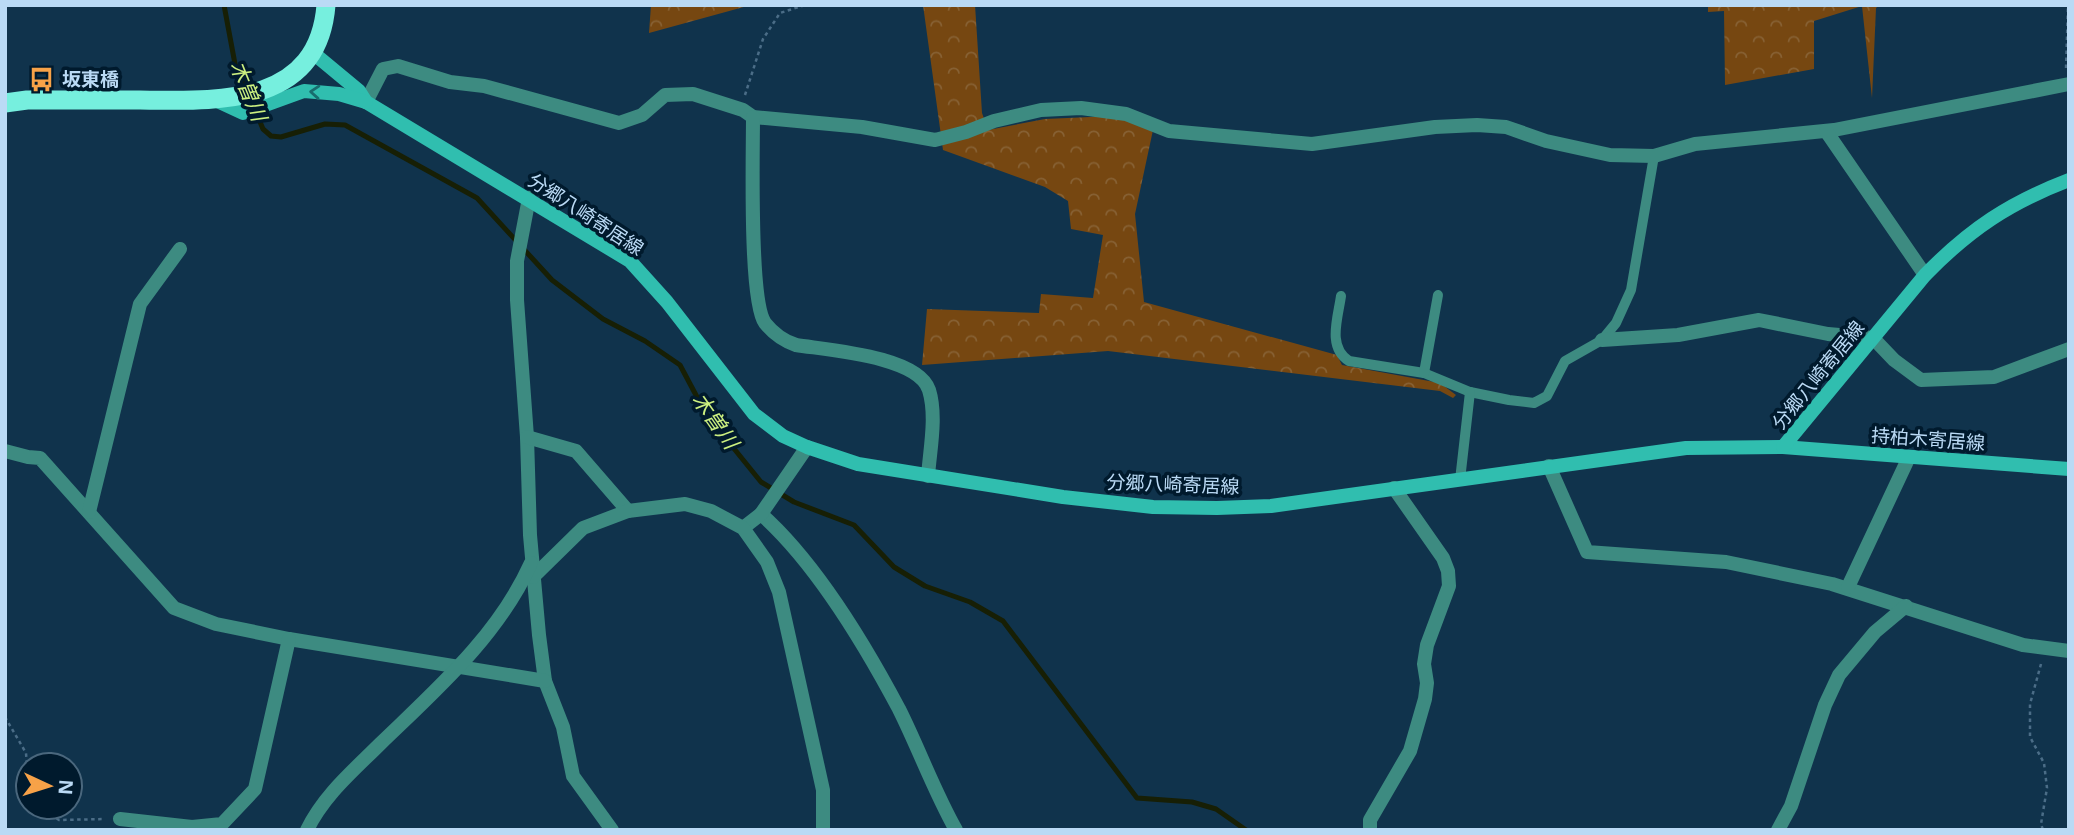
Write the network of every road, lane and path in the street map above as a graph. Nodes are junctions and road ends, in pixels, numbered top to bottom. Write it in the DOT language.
graph roads {
  1 [pos="326,5"];
  2 [pos="805,5"];
  3 [pos="2068,5"];
  4 [pos="313,52"];
  5 [pos="2067,85"];
  6 [pos="262,99"];
  7 [pos="366,102"];
  8 [pos="5,103"];
  9 [pos="748,114"];
  10 [pos="1826,131"];
  11 [pos="1654,156"];
  12 [pos="2069,180"];
  13 [pos="528,198"];
  14 [pos="180,249"];
  15 [pos="1925,275"];
  16 [pos="1438,295"];
  17 [pos="1342,296"];
  18 [pos="1873,338"];
  19 [pos="1602,340"];
  20 [pos="2069,349"];
  21 [pos="1424,373"];
  22 [pos="1470,392"];
  23 [pos="527,437"];
  24 [pos="807,447"];
  25 [pos="1783,447"];
  26 [pos="5,451"];
  27 [pos="1909,457"];
  28 [pos="1549,466"];
  29 [pos="2069,469"];
  30 [pos="928,476"];
  31 [pos="1460,480"];
  32 [pos="1394,488"];
  33 [pos="765,509"];
  34 [pos="89,512"];
  35 [pos="628,512"];
  36 [pos="743,528"];
  37 [pos="533,559"];
  38 [pos="533,577"];
  39 [pos="1848,587"];
  40 [pos="1906,606"];
  41 [pos="289,639"];
  42 [pos="2045,648"];
  43 [pos="2069,652"];
  44 [pos="460,667"];
  45 [pos="545,681"];
  46 [pos="5,717"];
  47 [pos="25,751"];
  48 [pos="120,819"];
  49 [pos="84,820"];
  50 [pos="223,827"];
  51 [pos="307,830"];
  52 [pos="612,830"];
  53 [pos="823,830"];
  54 [pos="956,830"];
  55 [pos="1370,830"];
  56 [pos="1778,830"];
  57 [pos="2043,830"];
  1 -- 4 [label="highway"];
  2 -- 9 [label="path"];
  3 -- 5 [label="path"];
  4 -- 6 [label="highway"];
  4 -- 7 [label="main road, 分郷八崎寄居線"];
  5 -- 10 [label="street"];
  7 -- 6 [label="main road, one-way"];
  6 -- 8 [label="highway"];
  7 -- 9 [label="street"];
  7 -- 13 [label="main road, 分郷八崎寄居線"];
  9 -- 11 [label="street"];
  9 -- 30 [label="street"];
  10 -- 11 [label="street"];
  10 -- 15 [label="street"];
  11 -- 19 [label="lane"];
  12 -- 15 [label="main road, 分郷八崎寄居線"];
  13 -- 23 [label="street"];
  13 -- 24 [label="main road, 分郷八崎寄居線"];
  14 -- 34 [label="street"];
  15 -- 18 [label="main road, 分郷八崎寄居線"];
  16 -- 21 [label="lane"];
  17 -- 21 [label="lane"];
  18 -- 19 [label="street"];
  18 -- 20 [label="street"];
  18 -- 25 [label="main road, 分郷八崎寄居線"];
  19 -- 22 [label="lane"];
  21 -- 22 [label="lane"];
  22 -- 31 [label="lane"];
  23 -- 35 [label="street"];
  23 -- 37 [label="street"];
  24 -- 30 [label="main road, 分郷八崎寄居線"];
  24 -- 33 [label="street"];
  25 -- 27 [label="main road, 持柏木寄居線"];
  25 -- 28 [label="main road, 分郷八崎寄居線"];
  26 -- 34 [label="street"];
  27 -- 29 [label="main road, 持柏木寄居線"];
  27 -- 39 [label="street"];
  28 -- 31 [label="main road, 分郷八崎寄居線"];
  28 -- 39 [label="street"];
  30 -- 32 [label="main road, 分郷八崎寄居線"];
  31 -- 32 [label="main road, 分郷八崎寄居線"];
  32 -- 55 [label="street"];
  33 -- 36 [label="street"];
  33 -- 54 [label="street"];
  34 -- 41 [label="street"];
  35 -- 36 [label="street"];
  35 -- 38 [label="street"];
  36 -- 53 [label="street"];
  37 -- 38 [label="street"];
  37 -- 44 [label="street"];
  38 -- 45 [label="street"];
  39 -- 40 [label="street"];
  40 -- 42 [label="street"];
  40 -- 56 [label="street"];
  41 -- 44 [label="street"];
  41 -- 50 [label="street"];
  42 -- 43 [label="street"];
  42 -- 57 [label="path"];
  44 -- 45 [label="street"];
  44 -- 51 [label="street"];
  45 -- 52 [label="street"];
  46 -- 47 [label="path"];
  48 -- 49 [label="path"];
  48 -- 50 [label="street"];
}
